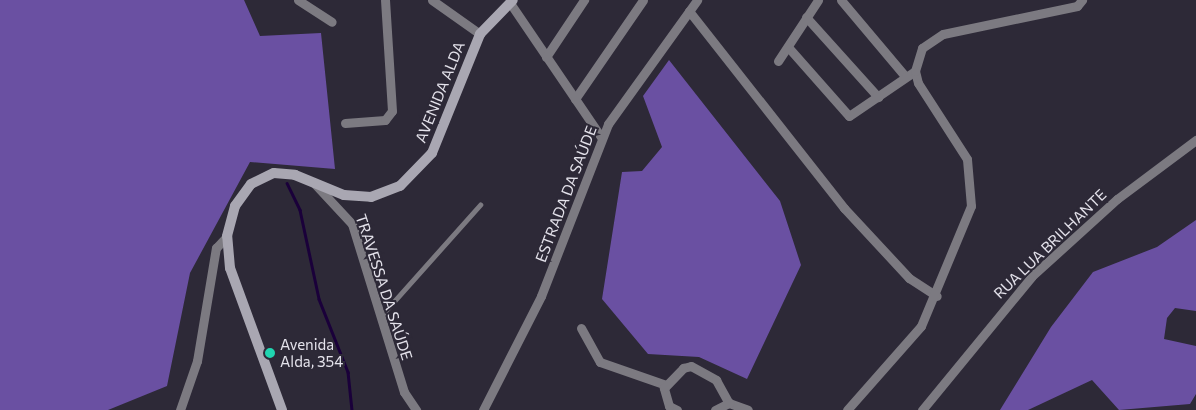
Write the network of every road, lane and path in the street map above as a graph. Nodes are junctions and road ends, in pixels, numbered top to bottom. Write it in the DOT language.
graph roads {
  1 [pos="298,0"];
  2 [pos="385,0"];
  3 [pos="432,0"];
  4 [pos="584,0"];
  5 [pos="643,0"];
  6 [pos="697,0"];
  7 [pos="818,0"];
  8 [pos="841,0"];
  9 [pos="1082,0"];
  10 [pos="512,1"];
  11 [pos="688,11"];
  12 [pos="806,17"];
  13 [pos="332,22"];
  14 [pos="480,34"];
  15 [pos="788,47"];
  16 [pos="546,57"];
  17 [pos="778,61"];
  18 [pos="915,71"];
  19 [pos="905,76"];
  20 [pos="878,97"];
  21 [pos="575,99"];
  22 [pos="345,123"];
  23 [pos="601,138"];
  24 [pos="1196,140"];
  25 [pos="313,182"];
  26 [pos="480,205"];
  27 [pos="227,236"];
  28 [pos="937,296"];
  29 [pos="380,317"];
  30 [pos="581,328"];
  31 [pos="666,385"];
  32 [pos="729,403"];
  33 [pos="180,410"];
  34 [pos="282,410"];
  35 [pos="416,410"];
  36 [pos="483,410"];
  37 [pos="677,410"];
  38 [pos="715,410"];
  39 [pos="748,410"];
  40 [pos="847,410"];
  41 [pos="922,410"];
  1 -- 13 [label="street"];
  2 -- 22 [label="street"];
  3 -- 14 [label="street"];
  4 -- 16 [label="street"];
  5 -- 21 [label="street"];
  6 -- 11 [label="street, ESTRADA DA SAÚDE"];
  7 -- 12 [label="street"];
  8 -- 19 [label="street"];
  9 -- 18 [label="street"];
  10 -- 14 [label="street, AVENIDA ALDA"];
  10 -- 16 [label="street"];
  11 -- 23 [label="street, ESTRADA DA SAÚDE"];
  11 -- 28 [label="street"];
  12 -- 15 [label="street"];
  12 -- 20 [label="street"];
  14 -- 25 [label="street, AVENIDA ALDA"];
  15 -- 17 [label="street"];
  15 -- 20 [label="street"];
  16 -- 21 [label="street"];
  18 -- 19 [label="street"];
  18 -- 28 [label="street"];
  19 -- 20 [label="street"];
  21 -- 23 [label="street"];
  23 -- 36 [label="street, ESTRADA DA SAÚDE"];
  24 -- 41 [label="street, RUA LUA BRILHANTE"];
  25 -- 27 [label="street, AVENIDA ALDA"];
  25 -- 29 [label="street, TRAVESSA DA SAÚDE"];
  26 -- 29 [label="lane"];
  27 -- 33 [label="street"];
  27 -- 34 [label="street, AVENIDA ALDA"];
  28 -- 40 [label="street"];
  29 -- 35 [label="street, TRAVESSA DA SAÚDE"];
  30 -- 31 [label="street"];
  31 -- 32 [label="street"];
  31 -- 37 [label="street"];
  32 -- 38 [label="street"];
  32 -- 39 [label="street"];
}
